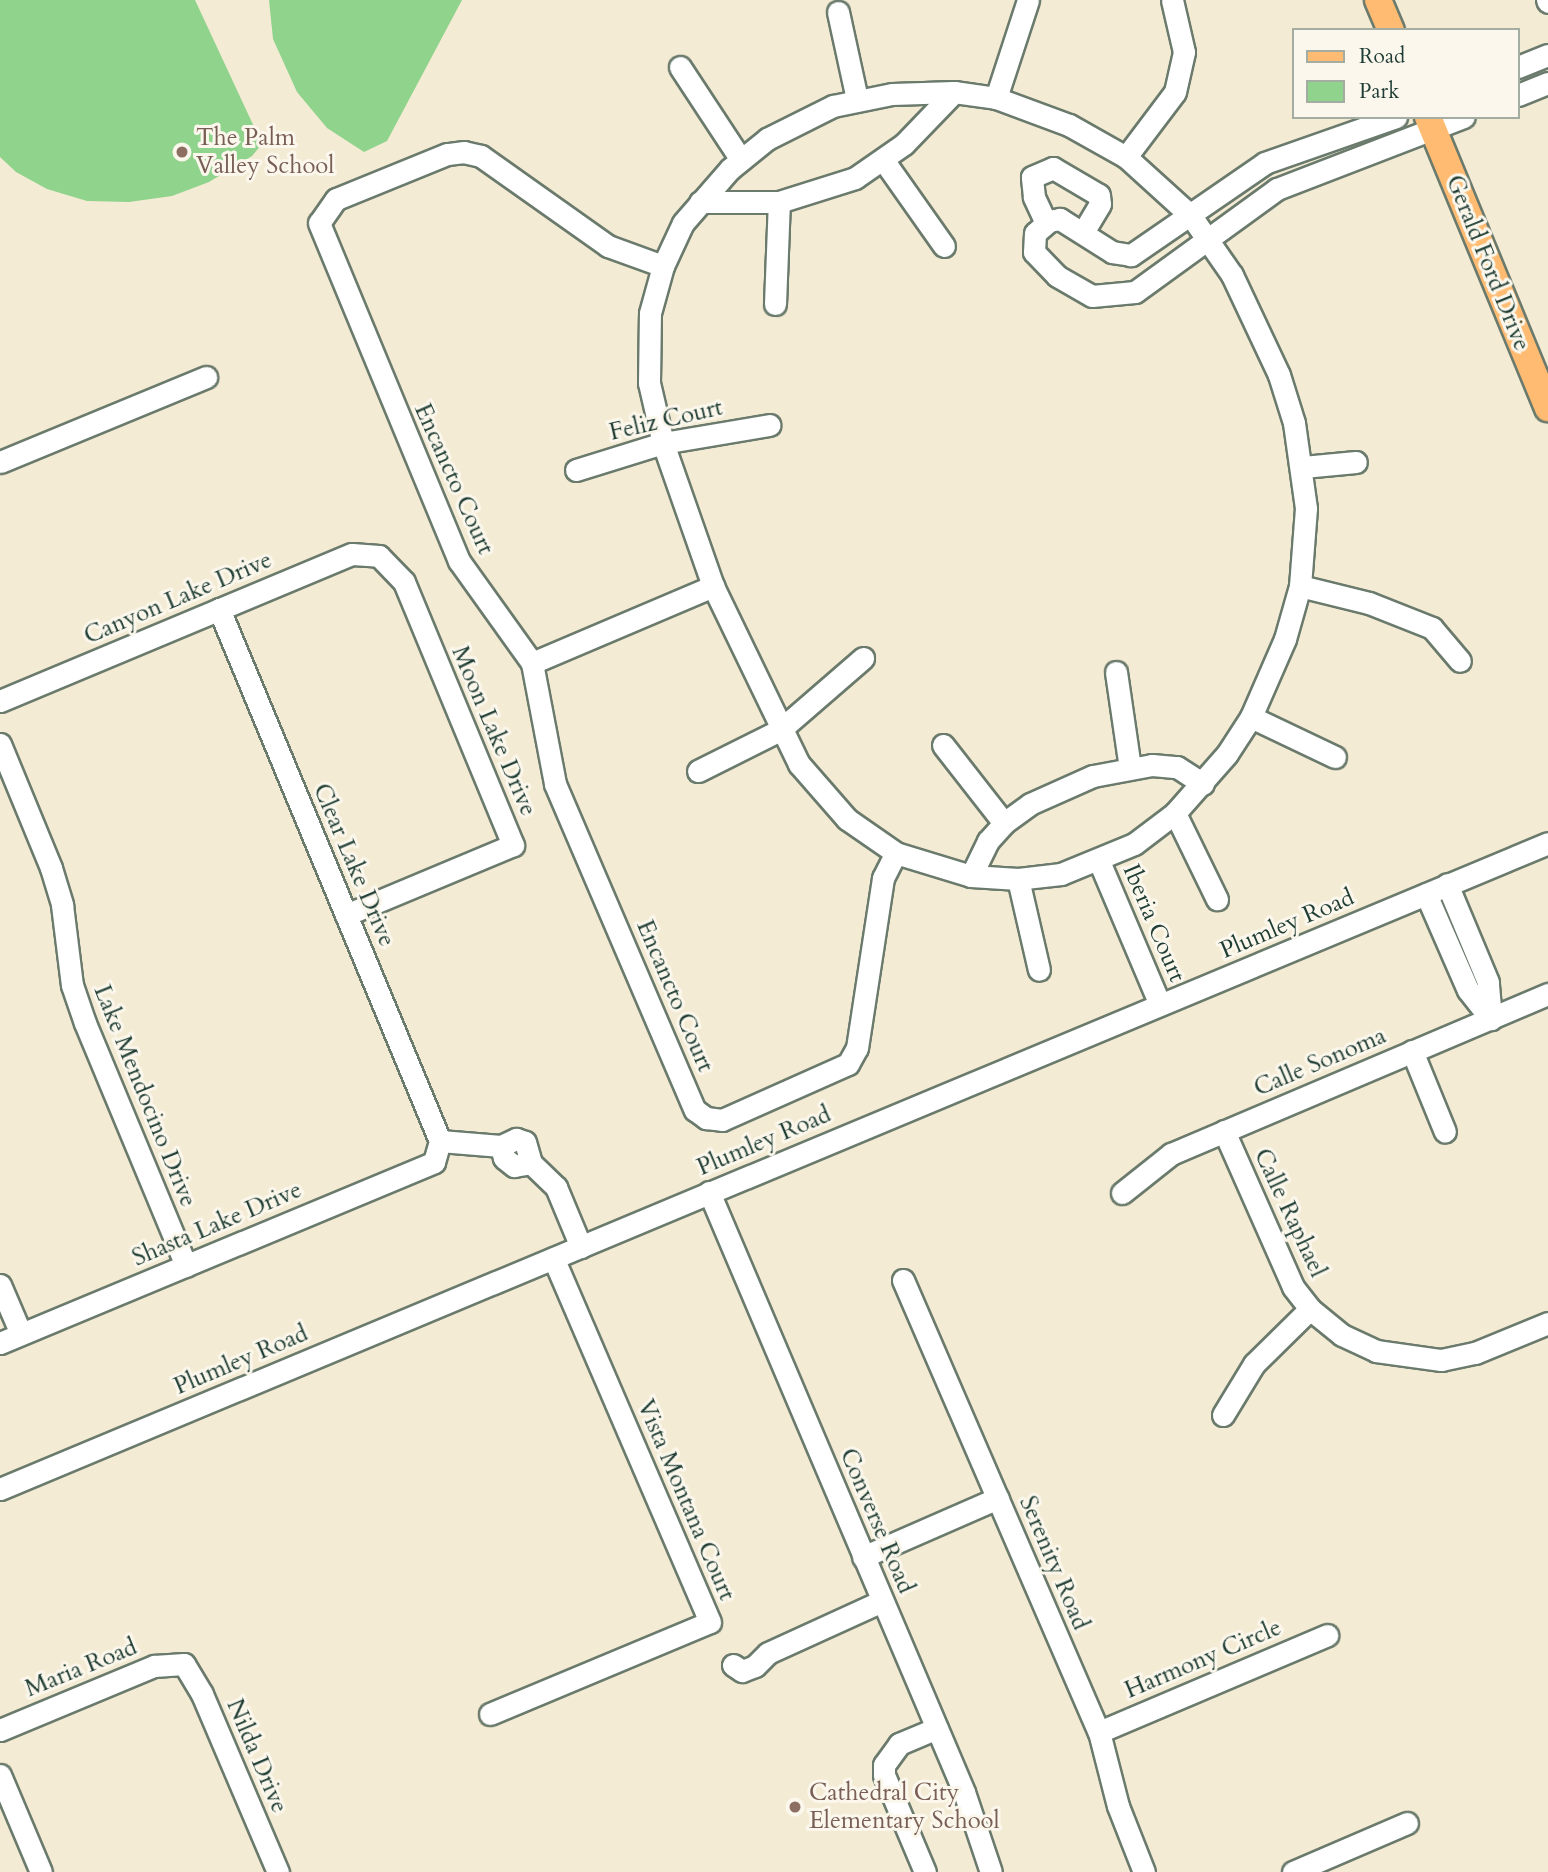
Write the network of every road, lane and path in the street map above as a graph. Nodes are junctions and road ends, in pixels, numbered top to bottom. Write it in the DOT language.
graph roads {
  1 [pos="1028,0"];
  2 [pos="1172,0"];
  3 [pos="1378,0"];
  4 [pos="838,12"];
  5 [pos="1390,28"];
  6 [pos="1548,55"];
  7 [pos="1520,66"];
  8 [pos="680,67"];
  9 [pos="1548,83"];
  10 [pos="954,92"];
  11 [pos="1520,94"];
  12 [pos="996,98"];
  13 [pos="857,99"];
  14 [pos="1390,119"];
  15 [pos="1454,119"];
  16 [pos="1431,123"];
  17 [pos="1126,157"];
  18 [pos="741,160"];
  19 [pos="884,161"];
  20 [pos="700,202"];
  21 [pos="779,202"];
  22 [pos="1191,216"];
  23 [pos="1046,223"];
  24 [pos="1083,232"];
  25 [pos="1206,237"];
  26 [pos="944,246"];
  27 [pos="663,266"];
  28 [pos="775,303"];
  29 [pos="206,377"];
  30 [pos="1548,408"];
  31 [pos="769,425"];
  32 [pos="663,443"];
  33 [pos="0,462"];
  34 [pos="1356,462"];
  35 [pos="1303,467"];
  36 [pos="576,470"];
  37 [pos="379,556"];
  38 [pos="713,586"];
  39 [pos="1300,586"];
  40 [pos="219,609"];
  41 [pos="863,658"];
  42 [pos="1460,661"];
  43 [pos="532,663"];
  44 [pos="1116,672"];
  45 [pos="0,701"];
  46 [pos="1251,717"];
  47 [pos="780,730"];
  48 [pos="0,744"];
  49 [pos="943,746"];
  50 [pos="1335,757"];
  51 [pos="1130,768"];
  52 [pos="698,771"];
  53 [pos="1203,784"];
  54 [pos="1175,813"];
  55 [pos="1004,823"];
  56 [pos="1548,844"];
  57 [pos="896,853"];
  58 [pos="1099,861"];
  59 [pos="971,876"];
  60 [pos="1018,879"];
  61 [pos="1447,884"];
  62 [pos="1426,894"];
  63 [pos="1217,899"];
  64 [pos="346,915"];
  65 [pos="1039,970"];
  66 [pos="1548,994"];
  67 [pos="1160,1005"];
  68 [pos="1491,1019"];
  69 [pos="1412,1051"];
  70 [pos="1224,1131"];
  71 [pos="1445,1132"];
  72 [pos="440,1140"];
  73 [pos="709,1192"];
  74 [pos="1122,1192"];
  75 [pos="581,1247"];
  76 [pos="553,1258"];
  77 [pos="186,1266"];
  78 [pos="903,1280"];
  79 [pos="0,1285"];
  80 [pos="1310,1309"];
  81 [pos="1548,1323"];
  82 [pos="21,1334"];
  83 [pos="0,1343"];
  84 [pos="1223,1415"];
  85 [pos="0,1489"];
  86 [pos="998,1499"];
  87 [pos="863,1557"];
  88 [pos="882,1601"];
  89 [pos="1327,1635"];
  90 [pos="184,1664"];
  91 [pos="733,1665"];
  92 [pos="490,1714"];
  93 [pos="937,1728"];
  94 [pos="0,1730"];
  95 [pos="1099,1732"];
  96 [pos="0,1775"];
  97 [pos="1406,1823"];
  98 [pos="41,1872"];
  99 [pos="278,1872"];
  100 [pos="925,1872"];
  101 [pos="991,1872"];
  102 [pos="1144,1872"];
  103 [pos="1293,1872"];
  1 -- 12 [label="street"];
  2 -- 17 [label="street"];
  3 -- 5 [label="main road"];
  4 -- 13 [label="street"];
  6 -- 7 [label="street"];
  8 -- 18 [label="street"];
  9 -- 11 [label="street"];
  10 -- 12 [label="street"];
  10 -- 13 [label="street"];
  10 -- 19 [label="street"];
  12 -- 17 [label="street"];
  13 -- 18 [label="street"];
  14 -- 22 [label="street"];
  15 -- 16 [label="street"];
  16 -- 25 [label="street"];
  16 -- 30 [label="main road, Gerald Ford Drive"];
  17 -- 22 [label="street"];
  18 -- 20 [label="street"];
  19 -- 21 [label="street"];
  19 -- 26 [label="street"];
  20 -- 21 [label="street"];
  20 -- 27 [label="street"];
  21 -- 28 [label="street"];
  22 -- 24 [label="street"];
  22 -- 25 [label="street"];
  23 -- 24 [label="street"];
  23 -- 24 [label="street"];
  23 -- 25 [label="street"];
  25 -- 35 [label="street"];
  27 -- 32 [label="street"];
  27 -- 43 [label="street, Encancto Court"];
  29 -- 33 [label="street"];
  31 -- 32 [label="street, Feliz Court"];
  32 -- 36 [label="street, Feliz Court"];
  32 -- 38 [label="street"];
  34 -- 35 [label="street"];
  35 -- 39 [label="street"];
  37 -- 40 [label="street, Canyon Lake Drive"];
  37 -- 64 [label="street, Moon Lake Drive"];
  38 -- 43 [label="street"];
  38 -- 47 [label="street"];
  39 -- 42 [label="street"];
  39 -- 46 [label="street"];
  40 -- 45 [label="street, Canyon Lake Drive"];
  40 -- 64 [label="street, Clear Lake Drive"];
  41 -- 47 [label="street"];
  43 -- 57 [label="street, Encancto Court"];
  44 -- 51 [label="street"];
  46 -- 50 [label="street"];
  46 -- 53 [label="street"];
  47 -- 52 [label="street"];
  47 -- 57 [label="street"];
  48 -- 77 [label="street, Lake Mendocino Drive"];
  49 -- 55 [label="street"];
  51 -- 53 [label="street"];
  51 -- 55 [label="street"];
  53 -- 54 [label="street"];
  54 -- 58 [label="street"];
  54 -- 63 [label="street"];
  55 -- 59 [label="street"];
  56 -- 61 [label="street, Plumley Road"];
  57 -- 59 [label="street"];
  58 -- 60 [label="street"];
  58 -- 67 [label="street, Iberia Court"];
  59 -- 60 [label="street"];
  60 -- 65 [label="street"];
  61 -- 62 [label="street, Plumley Road"];
  61 -- 68 [label="street"];
  62 -- 67 [label="street, Plumley Road"];
  62 -- 68 [label="street"];
  64 -- 72 [label="street, Clear Lake Drive"];
  66 -- 68 [label="street, Calle Sonoma"];
  67 -- 73 [label="street, Plumley Road"];
  68 -- 69 [label="street, Calle Sonoma"];
  69 -- 70 [label="street, Calle Sonoma"];
  69 -- 71 [label="street"];
  70 -- 74 [label="street, Calle Sonoma"];
  70 -- 80 [label="street, Calle Raphael"];
  72 -- 75 [label="street"];
  72 -- 77 [label="street, Shasta Lake Drive"];
  73 -- 75 [label="street, Plumley Road"];
  73 -- 87 [label="street, Converse Road"];
  75 -- 76 [label="street, Plumley Road"];
  76 -- 85 [label="street, Plumley Road"];
  76 -- 92 [label="street, Vista Montana Court"];
  77 -- 82 [label="street, Shasta Lake Drive"];
  78 -- 86 [label="street, Serenity Road"];
  79 -- 82 [label="street"];
  80 -- 81 [label="street, Calle Raphael"];
  80 -- 84 [label="street"];
  82 -- 83 [label="street, Shasta Lake Drive"];
  86 -- 87 [label="street"];
  86 -- 95 [label="street, Serenity Road"];
  87 -- 88 [label="street, Converse Road"];
  88 -- 91 [label="street"];
  88 -- 93 [label="street, Converse Road"];
  89 -- 95 [label="street, Harmony Circle"];
  90 -- 94 [label="street, Maria Road"];
  90 -- 99 [label="street, Nilda Drive"];
  93 -- 100 [label="street"];
  93 -- 101 [label="street, Converse Road"];
  95 -- 102 [label="street, Serenity Road"];
  96 -- 98 [label="street"];
  97 -- 103 [label="street"];
}
